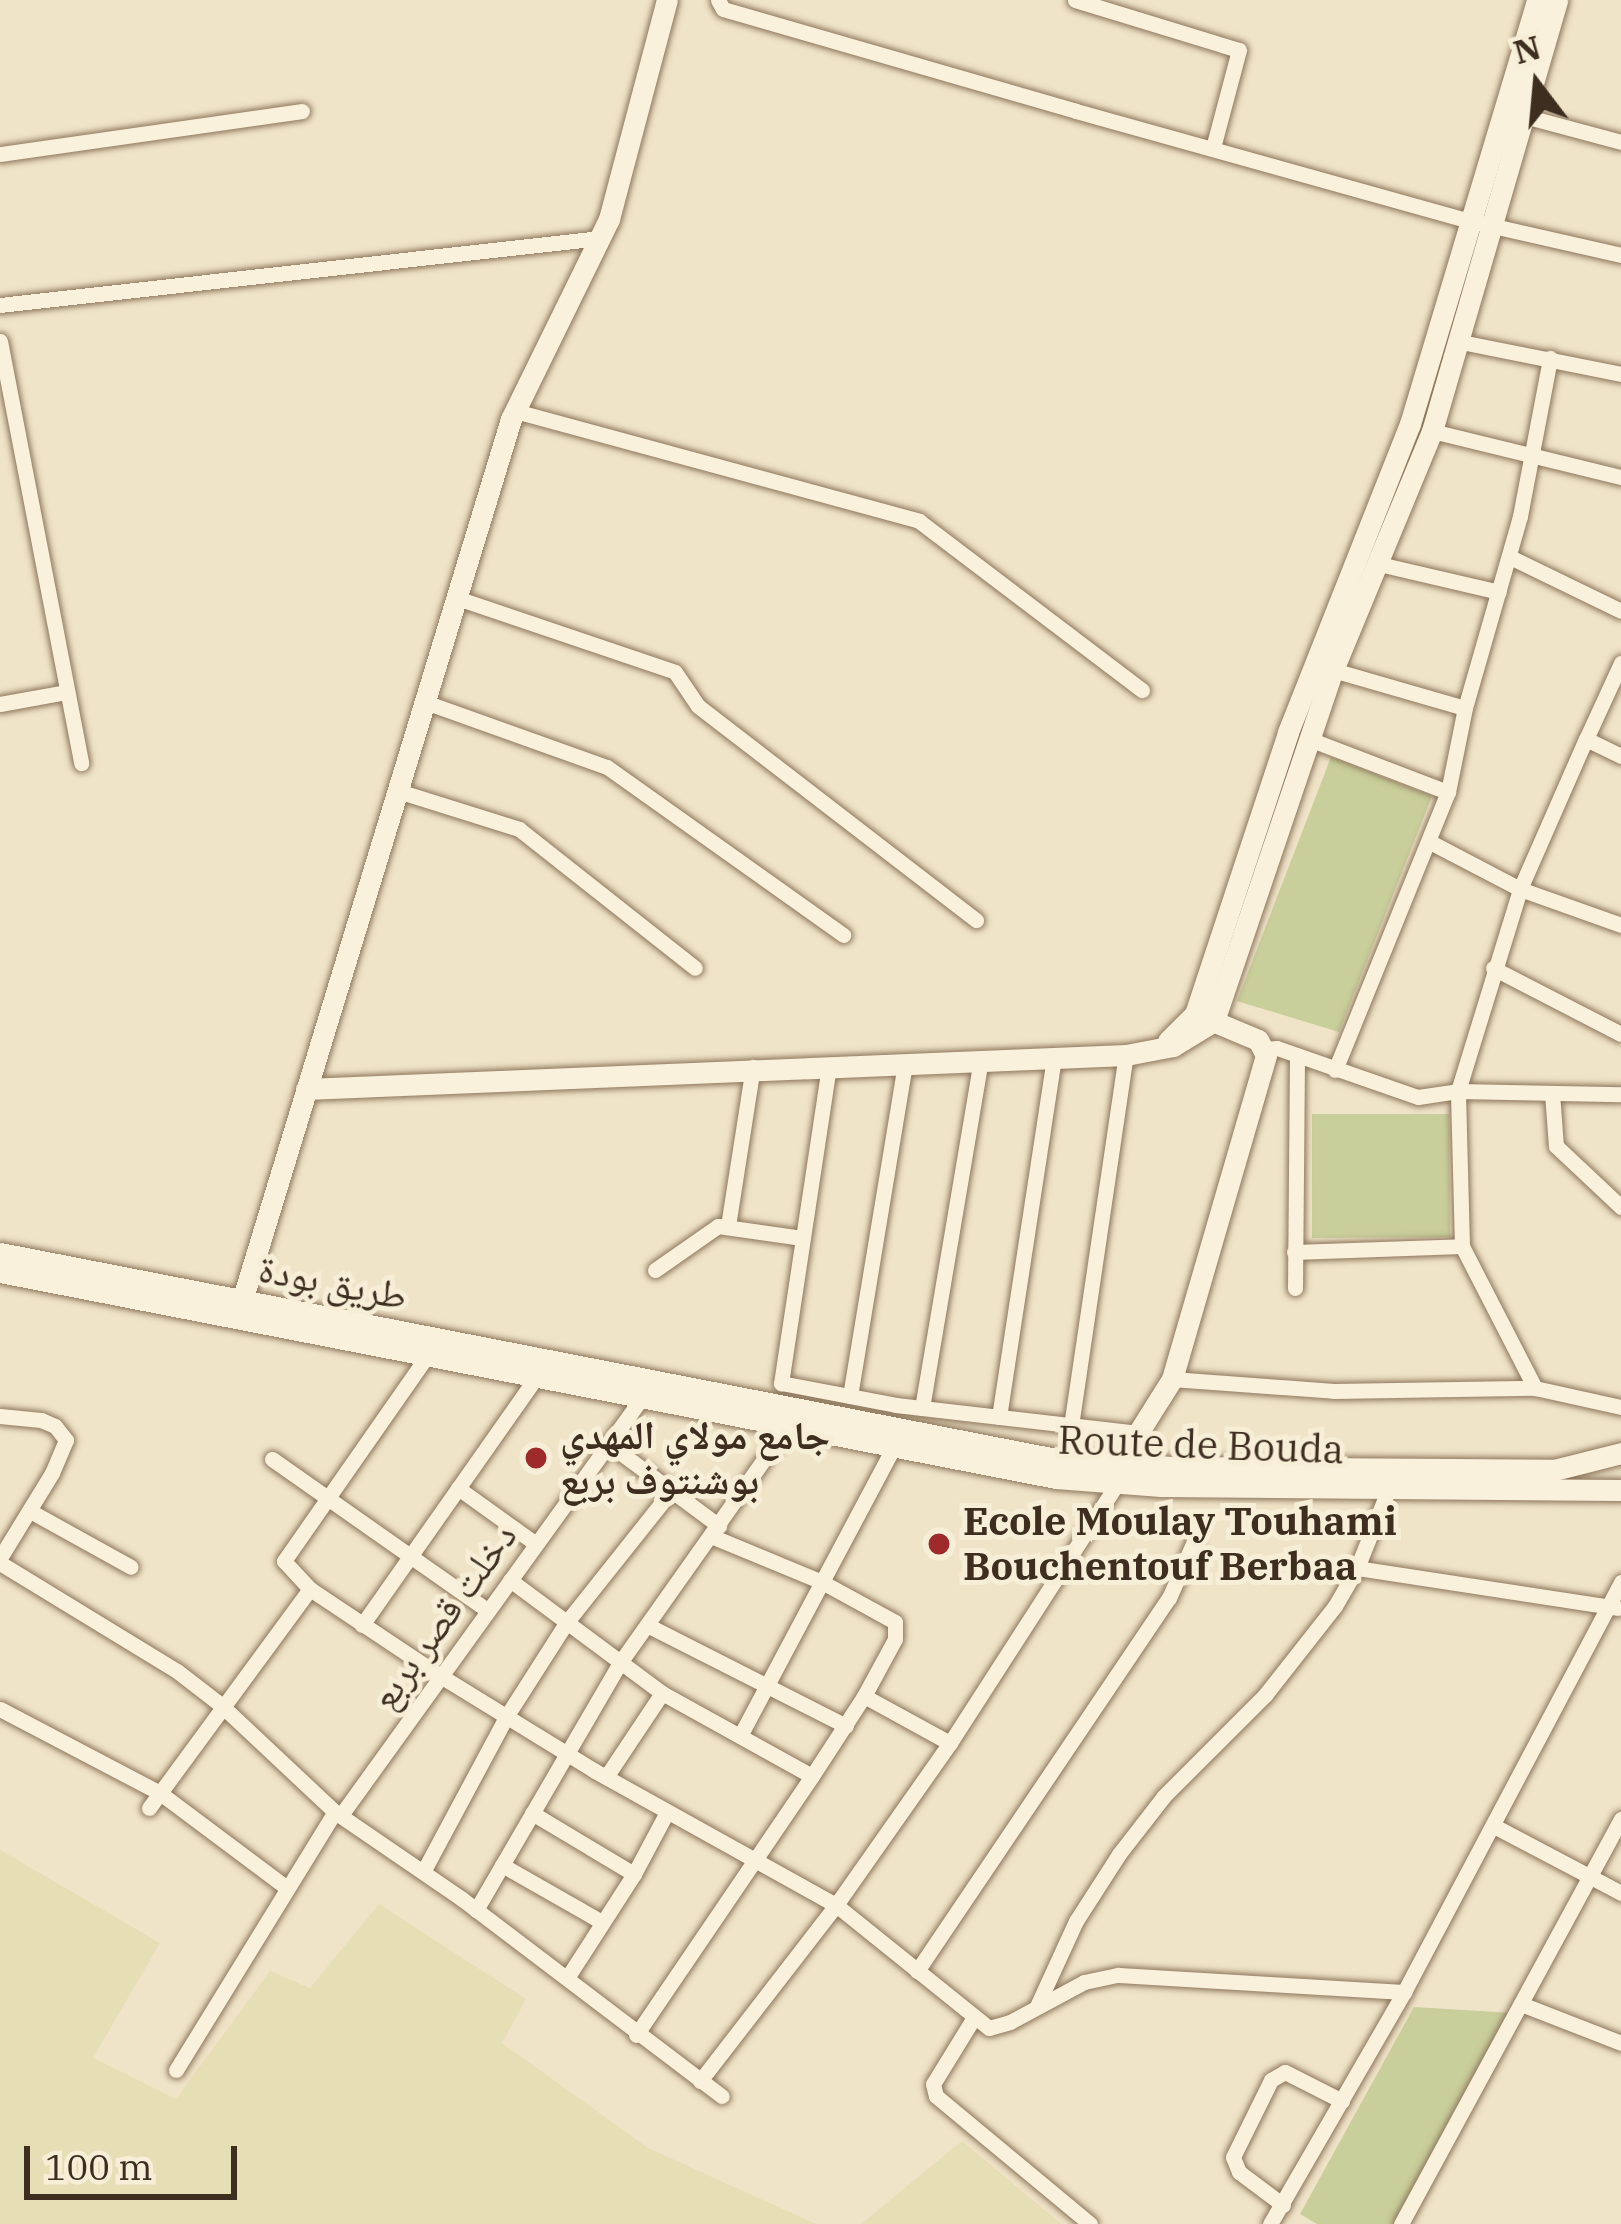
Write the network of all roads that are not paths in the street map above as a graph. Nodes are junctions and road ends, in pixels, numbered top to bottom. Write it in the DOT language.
graph roads {
  1 [pos="667,0"];
  2 [pos="718,0"];
  3 [pos="1075,0"];
  4 [pos="1537,0"];
  5 [pos="1557,0"];
  6 [pos="302,111"];
  7 [pos="1524,116"];
  8 [pos="1621,142"];
  9 [pos="1213,148"];
  10 [pos="0,154"];
  11 [pos="1467,220"];
  12 [pos="1491,225"];
  13 [pos="600,238"];
  14 [pos="1621,255"];
  15 [pos="0,305"];
  16 [pos="0,340"];
  17 [pos="1456,341"];
  18 [pos="1550,358"];
  19 [pos="1621,374"];
  20 [pos="515,411"];
  21 [pos="1432,431"];
  22 [pos="1532,457"];
  23 [pos="1621,477"];
  24 [pos="1510,556"];
  25 [pos="1379,564"];
  26 [pos="1499,592"];
  27 [pos="457,598"];
  28 [pos="1621,611"];
  29 [pos="1621,663"];
  30 [pos="1333,670"];
  31 [pos="1142,690"];
  32 [pos="67,692"];
  33 [pos="425,702"];
  34 [pos="0,704"];
  35 [pos="1465,708"];
  36 [pos="1309,739"];
  37 [pos="1586,739"];
  38 [pos="1621,756"];
  39 [pos="81,763"];
  40 [pos="398,791"];
  41 [pos="1448,792"];
  42 [pos="1432,843"];
  43 [pos="1520,889"];
  44 [pos="976,920"];
  45 [pos="1621,925"];
  46 [pos="843,935"];
  47 [pos="694,968"];
  48 [pos="1493,968"];
  49 [pos="1205,1017"];
  50 [pos="1621,1034"];
  51 [pos="1265,1049"];
  52 [pos="1126,1055"];
  53 [pos="1297,1055"];
  54 [pos="1054,1058"];
  55 [pos="981,1060"];
  56 [pos="905,1064"];
  57 [pos="829,1066"];
  58 [pos="753,1067"];
  59 [pos="1335,1070"];
  60 [pos="306,1089"];
  61 [pos="1458,1091"];
  62 [pos="1552,1093"];
  63 [pos="1621,1094"];
  64 [pos="1621,1207"];
  65 [pos="728,1226"];
  66 [pos="802,1238"];
  67 [pos="1462,1246"];
  68 [pos="1294,1252"];
  69 [pos="0,1253"];
  70 [pos="655,1270"];
  71 [pos="0,1272"];
  72 [pos="99,1282"];
  73 [pos="1295,1288"];
  74 [pos="242,1301"];
  75 [pos="427,1357"];
  76 [pos="536,1379"];
  77 [pos="1172,1379"];
  78 [pos="1535,1388"];
  79 [pos="647,1389"];
  80 [pos="850,1396"];
  81 [pos="1621,1407"];
  82 [pos="922,1408"];
  83 [pos="0,1416"];
  84 [pos="999,1418"];
  85 [pos="1071,1426"];
  86 [pos="787,1427"];
  87 [pos="1138,1432"];
  88 [pos="610,1445"];
  89 [pos="894,1446"];
  90 [pos="1621,1453"];
  91 [pos="272,1459"];
  92 [pos="1121,1475"];
  93 [pos="458,1488"];
  94 [pos="1389,1488"];
  95 [pos="1621,1490"];
  96 [pos="671,1491"];
  97 [pos="331,1498"];
  98 [pos="30,1511"];
  99 [pos="715,1531"];
  100 [pos="1195,1540"];
  101 [pos="536,1544"];
  102 [pos="411,1556"];
  103 [pos="0,1561"];
  104 [pos="130,1567"];
  105 [pos="1357,1568"];
  106 [pos="510,1580"];
  107 [pos="822,1582"];
  108 [pos="1621,1582"];
  109 [pos="310,1589"];
  110 [pos="1616,1608"];
  111 [pos="487,1610"];
  112 [pos="362,1624"];
  113 [pos="566,1624"];
  114 [pos="647,1625"];
  115 [pos="619,1664"];
  116 [pos="439,1676"];
  117 [pos="767,1685"];
  118 [pos="662,1693"];
  119 [pos="864,1696"];
  120 [pos="221,1705"];
  121 [pos="0,1709"];
  122 [pos="506,1717"];
  123 [pos="846,1726"];
  124 [pos="740,1736"];
  125 [pos="950,1743"];
  126 [pos="566,1754"];
  127 [pos="812,1776"];
  128 [pos="606,1777"];
  129 [pos="160,1793"];
  130 [pos="148,1808"];
  131 [pos="667,1812"];
  132 [pos="338,1813"];
  133 [pos="532,1813"];
  134 [pos="1621,1819"];
  135 [pos="1493,1826"];
  136 [pos="756,1856"];
  137 [pos="502,1865"];
  138 [pos="423,1872"];
  139 [pos="634,1874"];
  140 [pos="1590,1877"];
  141 [pos="287,1888"];
  142 [pos="1621,1892"];
  143 [pos="836,1905"];
  144 [pos="476,1910"];
  145 [pos="602,1922"];
  146 [pos="917,1971"];
  147 [pos="566,1978"];
  148 [pos="1404,1992"];
  149 [pos="1521,2004"];
  150 [pos="1037,2006"];
  151 [pos="973,2019"];
  152 [pos="636,2035"];
  153 [pos="1621,2043"];
  154 [pos="176,2070"];
  155 [pos="700,2081"];
  156 [pos="722,2096"];
  157 [pos="1342,2101"];
  158 [pos="1283,2205"];
  159 [pos="1090,2224"];
  160 [pos="1270,2224"];
  161 [pos="1401,2224"];
  1 -- 13 [label="main road"];
  2 -- 9 [label="street"];
  3 -- 9 [label="street"];
  4 -- 11 [label="main road"];
  5 -- 7 [label="main road"];
  6 -- 10 [label="street"];
  7 -- 8 [label="street"];
  7 -- 12 [label="main road"];
  9 -- 11 [label="street"];
  11 -- 12 [label="street"];
  11 -- 49 [label="main road"];
  12 -- 14 [label="street"];
  12 -- 17 [label="main road"];
  13 -- 15 [label="street"];
  13 -- 20 [label="main road"];
  16 -- 32 [label="street"];
  17 -- 18 [label="street"];
  17 -- 21 [label="main road"];
  18 -- 19 [label="street"];
  18 -- 22 [label="street"];
  20 -- 27 [label="main road"];
  20 -- 31 [label="street"];
  21 -- 22 [label="street"];
  21 -- 25 [label="main road"];
  22 -- 23 [label="street"];
  22 -- 24 [label="street"];
  24 -- 26 [label="street"];
  24 -- 28 [label="street"];
  25 -- 26 [label="street"];
  25 -- 30 [label="main road"];
  26 -- 35 [label="street"];
  27 -- 33 [label="main road"];
  27 -- 44 [label="street"];
  29 -- 37 [label="street"];
  30 -- 35 [label="street"];
  30 -- 36 [label="main road"];
  32 -- 34 [label="street"];
  32 -- 39 [label="street"];
  33 -- 40 [label="main road"];
  33 -- 46 [label="street"];
  35 -- 41 [label="street"];
  36 -- 41 [label="street"];
  36 -- 49 [label="main road"];
  37 -- 38 [label="street"];
  37 -- 43 [label="street"];
  40 -- 47 [label="street"];
  40 -- 60 [label="main road"];
  41 -- 42 [label="street"];
  42 -- 43 [label="street"];
  42 -- 59 [label="street"];
  43 -- 45 [label="street"];
  43 -- 48 [label="street"];
  48 -- 50 [label="street"];
  48 -- 61 [label="street"];
  49 -- 51 [label="main road"];
  49 -- 52 [label="main road"];
  51 -- 53 [label="street"];
  51 -- 77 [label="main road"];
  52 -- 54 [label="main road"];
  52 -- 85 [label="street"];
  53 -- 59 [label="street"];
  53 -- 68 [label="street"];
  54 -- 55 [label="main road"];
  54 -- 84 [label="street"];
  55 -- 56 [label="main road"];
  55 -- 82 [label="street"];
  56 -- 57 [label="main road"];
  56 -- 80 [label="street"];
  57 -- 58 [label="main road"];
  57 -- 66 [label="street"];
  58 -- 60 [label="main road"];
  58 -- 65 [label="street"];
  59 -- 61 [label="street"];
  60 -- 74 [label="main road"];
  61 -- 62 [label="street"];
  61 -- 67 [label="street"];
  62 -- 63 [label="street"];
  62 -- 64 [label="street"];
  65 -- 66 [label="street"];
  65 -- 70 [label="street"];
  66 -- 80 [label="street"];
  67 -- 68 [label="street"];
  67 -- 78 [label="street"];
  68 -- 73 [label="street"];
  69 -- 72 [label="main road, طريق بودة"];
  71 -- 72 [label="main road, طريق بودة"];
  72 -- 74 [label="main road, طريق بودة"];
  72 -- 75 [label="main road, طريق بودة"];
  74 -- 79 [label="main road, طريق بودة"];
  75 -- 76 [label="main road, طريق بودة"];
  75 -- 97 [label="street"];
  76 -- 79 [label="main road, طريق بودة"];
  76 -- 93 [label="street"];
  77 -- 78 [label="street"];
  77 -- 87 [label="main road"];
  78 -- 81 [label="street"];
  79 -- 86 [label="main road, Route de Bouda"];
  79 -- 88 [label="street, دخلت قصر بربع"];
  79 -- 92 [label="main road, Route de Bouda"];
  80 -- 82 [label="street"];
  82 -- 84 [label="street"];
  83 -- 98 [label="street"];
  84 -- 85 [label="street"];
  85 -- 87 [label="street"];
  86 -- 89 [label="main road, Route de Bouda"];
  86 -- 99 [label="street"];
  87 -- 92 [label="main road"];
  88 -- 96 [label="street"];
  88 -- 101 [label="street, دخلت قصر بربع"];
  89 -- 92 [label="main road, Route de Bouda"];
  89 -- 107 [label="street"];
  90 -- 92 [label="main road, Route de Bouda"];
  91 -- 97 [label="street"];
  92 -- 94 [label="main road, Route de Bouda"];
  92 -- 125 [label="street"];
  93 -- 101 [label="street"];
  93 -- 102 [label="street"];
  94 -- 95 [label="main road, Route de Bouda"];
  94 -- 105 [label="street"];
  96 -- 99 [label="street"];
  96 -- 113 [label="street"];
  97 -- 102 [label="street"];
  97 -- 109 [label="street"];
  98 -- 103 [label="street"];
  98 -- 104 [label="street"];
  99 -- 107 [label="street"];
  99 -- 114 [label="street"];
  100 -- 146 [label="street"];
  101 -- 106 [label="street, دخلت قصر بربع"];
  102 -- 111 [label="street"];
  102 -- 112 [label="street"];
  103 -- 120 [label="street"];
  105 -- 110 [label="street"];
  105 -- 150 [label="street"];
  106 -- 111 [label="street, دخلت قصر بربع"];
  106 -- 113 [label="street"];
  107 -- 117 [label="street"];
  107 -- 119 [label="street"];
  108 -- 110 [label="street"];
  109 -- 112 [label="street"];
  109 -- 120 [label="street"];
  110 -- 135 [label="street"];
  111 -- 116 [label="street, دخلت قصر بربع"];
  112 -- 116 [label="street"];
  113 -- 115 [label="street"];
  113 -- 122 [label="street"];
  114 -- 115 [label="street"];
  114 -- 117 [label="street"];
  115 -- 118 [label="street"];
  115 -- 126 [label="street"];
  116 -- 122 [label="street"];
  116 -- 132 [label="street, دخلت قصر بربع"];
  117 -- 123 [label="street"];
  117 -- 124 [label="street"];
  118 -- 124 [label="street"];
  118 -- 128 [label="street"];
  119 -- 123 [label="street"];
  119 -- 125 [label="street"];
  120 -- 129 [label="street"];
  120 -- 132 [label="street"];
  121 -- 129 [label="street"];
  122 -- 126 [label="street"];
  122 -- 138 [label="street"];
  123 -- 127 [label="street"];
  124 -- 127 [label="street"];
  125 -- 143 [label="street"];
  126 -- 128 [label="street"];
  126 -- 133 [label="street"];
  127 -- 136 [label="street"];
  128 -- 131 [label="street"];
  129 -- 130 [label="street"];
  129 -- 141 [label="street"];
  131 -- 136 [label="street"];
  131 -- 139 [label="street"];
  132 -- 138 [label="street"];
  132 -- 141 [label="street, دخلت قصر بربع"];
  133 -- 137 [label="street"];
  133 -- 139 [label="street"];
  134 -- 140 [label="street"];
  135 -- 140 [label="street"];
  135 -- 148 [label="street"];
  136 -- 143 [label="street"];
  136 -- 152 [label="street"];
  137 -- 144 [label="street"];
  137 -- 145 [label="street"];
  138 -- 144 [label="street"];
  139 -- 145 [label="street"];
  140 -- 142 [label="street"];
  140 -- 149 [label="street"];
  141 -- 154 [label="street, دخلت قصر بربع"];
  143 -- 146 [label="street"];
  143 -- 155 [label="street"];
  144 -- 147 [label="street"];
  145 -- 147 [label="street"];
  146 -- 151 [label="street"];
  147 -- 152 [label="street"];
  148 -- 150 [label="street"];
  148 -- 157 [label="street"];
  149 -- 153 [label="street"];
  149 -- 161 [label="street"];
  150 -- 151 [label="street"];
  151 -- 159 [label="street"];
  152 -- 155 [label="street"];
  155 -- 156 [label="street"];
  157 -- 158 [label="street"];
  157 -- 158 [label="street"];
  158 -- 160 [label="street"];
}
